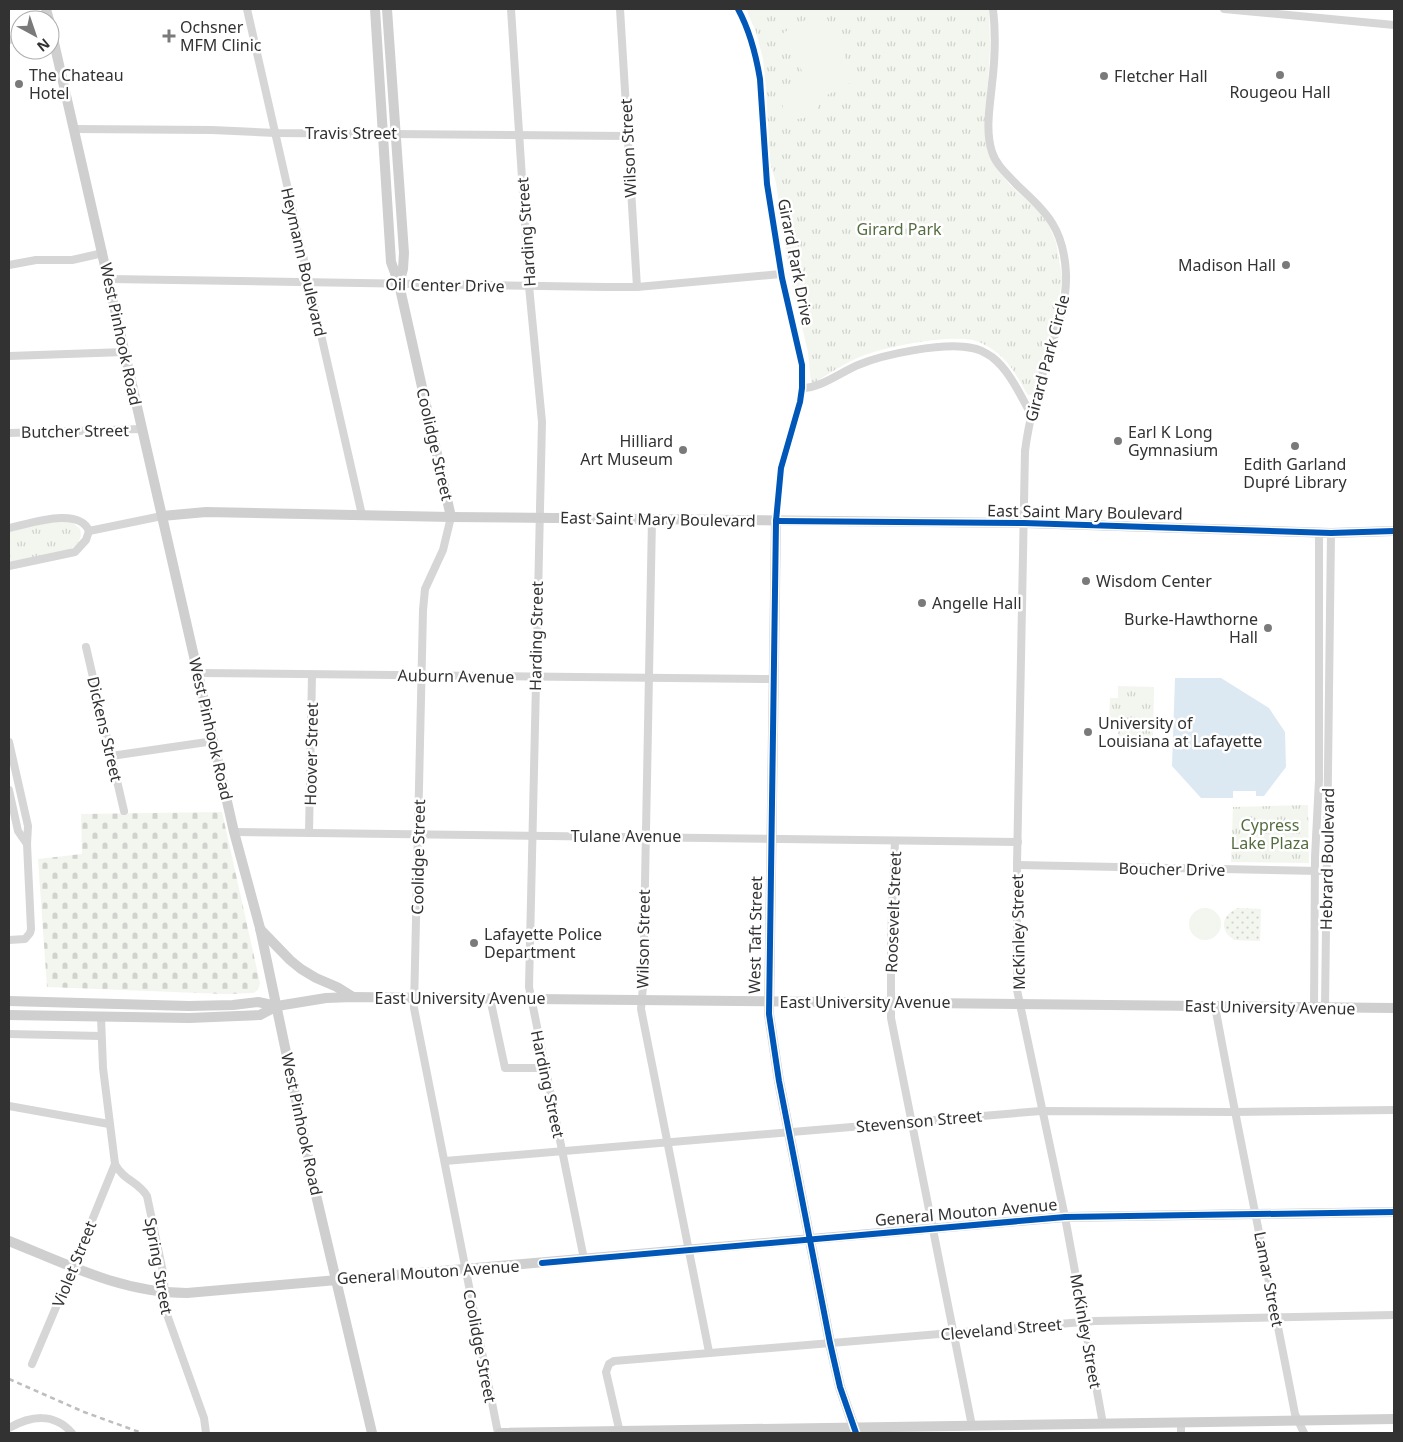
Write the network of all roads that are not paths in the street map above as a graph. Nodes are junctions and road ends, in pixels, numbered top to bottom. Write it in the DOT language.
graph roads {
  1 [pos="246,9"];
  2 [pos="375,9"];
  3 [pos="388,9"];
  4 [pos="511,9"];
  5 [pos="620,9"];
  6 [pos="738,9"];
  7 [pos="992,9"];
  8 [pos="1229,9"];
  9 [pos="1394,25"];
  10 [pos="57,60"];
  11 [pos="74,129"];
  12 [pos="275,133"];
  13 [pos="382,133"];
  14 [pos="396,133"];
  15 [pos="519,135"];
  16 [pos="627,136"];
  17 [pos="103,253"];
  18 [pos="9,265"];
  19 [pos="782,274"];
  20 [pos="108,280"];
  21 [pos="309,283"];
  22 [pos="399,284"];
  23 [pos="529,286"];
  24 [pos="637,286"];
  25 [pos="125,352"];
  26 [pos="9,356"];
  27 [pos="802,388"];
  28 [pos="1031,414"];
  29 [pos="142,429"];
  30 [pos="9,433"];
  31 [pos="162,516"];
  32 [pos="362,516"];
  33 [pos="451,517"];
  34 [pos="539,518"];
  35 [pos="652,519"];
  36 [pos="776,521"];
  37 [pos="1024,523"];
  38 [pos="9,528"];
  39 [pos="89,531"];
  40 [pos="1394,531"];
  41 [pos="1319,532"];
  42 [pos="1331,532"];
  43 [pos="9,566"];
  44 [pos="1318,589"];
  45 [pos="1331,590"];
  46 [pos="86,647"];
  47 [pos="198,673"];
  48 [pos="312,675"];
  49 [pos="422,675"];
  50 [pos="535,677"];
  51 [pos="648,678"];
  52 [pos="773,679"];
  53 [pos="1319,709"];
  54 [pos="1329,710"];
  55 [pos="214,741"];
  56 [pos="9,742"];
  57 [pos="111,756"];
  58 [pos="9,790"];
  59 [pos="124,811"];
  60 [pos="234,832"];
  61 [pos="309,833"];
  62 [pos="418,835"];
  63 [pos="532,836"];
  64 [pos="646,836"];
  65 [pos="770,838"];
  66 [pos="896,840"];
  67 [pos="1018,842"];
  68 [pos="26,844"];
  69 [pos="1017,865"];
  70 [pos="1315,871"];
  71 [pos="1326,872"];
  72 [pos="260,928"];
  73 [pos="9,940"];
  74 [pos="1314,950"];
  75 [pos="1325,950"];
  76 [pos="352,998"];
  77 [pos="415,998"];
  78 [pos="490,998"];
  79 [pos="530,998"];
  80 [pos="642,1000"];
  81 [pos="9,1001"];
  82 [pos="768,1002"];
  83 [pos="891,1002"];
  84 [pos="102,1003"];
  85 [pos="1020,1004"];
  86 [pos="277,1006"];
  87 [pos="1215,1006"];
  88 [pos="1320,1007"];
  89 [pos="1394,1008"];
  90 [pos="9,1015"];
  91 [pos="102,1017"];
  92 [pos="9,1034"];
  93 [pos="101,1036"];
  94 [pos="544,1068"];
  95 [pos="9,1106"];
  96 [pos="1394,1110"];
  97 [pos="1041,1111"];
  98 [pos="1234,1112"];
  99 [pos="911,1121"];
  100 [pos="110,1124"];
  101 [pos="789,1132"];
  102 [pos="667,1142"];
  103 [pos="562,1152"];
  104 [pos="445,1161"];
  105 [pos="115,1164"];
  106 [pos="1394,1212"];
  107 [pos="1256,1214"];
  108 [pos="1065,1217"];
  109 [pos="934,1228"];
  110 [pos="811,1240"];
  111 [pos="9,1241"];
  112 [pos="688,1251"];
  113 [pos="584,1259"];
  114 [pos="73,1267"];
  115 [pos="465,1270"];
  116 [pos="335,1279"];
  117 [pos="164,1293"];
  118 [pos="1394,1315"];
  119 [pos="1276,1317"];
  120 [pos="1085,1322"];
  121 [pos="954,1333"];
  122 [pos="830,1343"];
  123 [pos="709,1352"];
  124 [pos="32,1364"];
  125 [pos="1394,1419"];
  126 [pos="1298,1421"];
  127 [pos="1103,1424"];
  128 [pos="972,1426"];
  129 [pos="9,1428"];
  130 [pos="1181,1428"];
  131 [pos="1062,1429"];
  132 [pos="855,1431"];
  133 [pos="620,1432"];
  134 [pos="72,1433"];
  135 [pos="206,1433"];
  136 [pos="372,1433"];
  137 [pos="499,1433"];
  138 [pos="1304,1433"];
  1 -- 12 [label="street, Heymann Boulevard"];
  2 -- 13 [label="street, Coolidge Street"];
  3 -- 14 [label="street, Coolidge Street"];
  4 -- 15 [label="street, Harding Street"];
  5 -- 16 [label="street, Wilson Street"];
  6 -- 19 [label="street, Girard Park Drive"];
  7 -- 28 [label="street, Girard Park Circle"];
  8 -- 9 [label="street"];
  10 -- 11 [label="street, West Pinhook Road"];
  11 -- 12 [label="street, Travis Street"];
  11 -- 17 [label="street, West Pinhook Road"];
  12 -- 13 [label="street, Travis Street"];
  12 -- 21 [label="street, Heymann Boulevard"];
  13 -- 14 [label="street, Travis Street"];
  13 -- 22 [label="street, Coolidge Street"];
  14 -- 15 [label="street, Travis Street"];
  14 -- 22 [label="street, Coolidge Street"];
  15 -- 16 [label="street, Travis Street"];
  15 -- 23 [label="street, Harding Street"];
  16 -- 24 [label="street, Wilson Street"];
  17 -- 18 [label="street"];
  17 -- 20 [label="street, West Pinhook Road"];
  19 -- 24 [label="street, Oil Center Drive"];
  19 -- 27 [label="street, Girard Park Drive"];
  20 -- 21 [label="street, Oil Center Drive"];
  20 -- 25 [label="street, West Pinhook Road"];
  21 -- 22 [label="street, Oil Center Drive"];
  21 -- 32 [label="street, Heymann Boulevard"];
  22 -- 23 [label="street, Oil Center Drive"];
  22 -- 33 [label="street, Coolidge Street"];
  23 -- 24 [label="street, Oil Center Drive"];
  23 -- 34 [label="street, Harding Street"];
  25 -- 26 [label="street"];
  25 -- 29 [label="street, West Pinhook Road"];
  27 -- 28 [label="street"];
  27 -- 36 [label="street, Girard Park Drive"];
  28 -- 37 [label="street, Girard Park Circle"];
  29 -- 30 [label="street, Butcher Street"];
  29 -- 31 [label="street, West Pinhook Road"];
  31 -- 32 [label="street, East Saint Mary Boulevard"];
  31 -- 39 [label="street"];
  31 -- 47 [label="street, West Pinhook Road"];
  32 -- 33 [label="street, East Saint Mary Boulevard"];
  33 -- 34 [label="street, East Saint Mary Boulevard"];
  33 -- 49 [label="street, Coolidge Street"];
  34 -- 35 [label="street, East Saint Mary Boulevard"];
  34 -- 50 [label="street, Harding Street"];
  35 -- 36 [label="street, East Saint Mary Boulevard"];
  35 -- 51 [label="street, Wilson Street"];
  36 -- 37 [label="street, East Saint Mary Boulevard"];
  36 -- 52 [label="street, West Taft Street"];
  37 -- 41 [label="street, East Saint Mary Boulevard"];
  37 -- 67 [label="street, McKinley Street"];
  38 -- 39 [label="street"];
  39 -- 43 [label="street"];
  40 -- 42 [label="street, East Saint Mary Boulevard"];
  41 -- 42 [label="street, East Saint Mary Boulevard"];
  41 -- 44 [label="street, Hebrard Boulevard"];
  42 -- 45 [label="street, Hebrard Boulevard"];
  44 -- 45 [label="street"];
  44 -- 53 [label="street, Hebrard Boulevard"];
  45 -- 54 [label="street, Hebrard Boulevard"];
  46 -- 57 [label="street, Dickens Street"];
  47 -- 48 [label="street, Auburn Avenue"];
  47 -- 55 [label="street, West Pinhook Road"];
  48 -- 49 [label="street, Auburn Avenue"];
  48 -- 61 [label="street, Hoover Street"];
  49 -- 50 [label="street, Auburn Avenue"];
  49 -- 62 [label="street, Coolidge Street"];
  50 -- 51 [label="street, Auburn Avenue"];
  50 -- 63 [label="street, Harding Street"];
  51 -- 52 [label="street, Auburn Avenue"];
  51 -- 64 [label="street, Wilson Street"];
  52 -- 65 [label="street, West Taft Street"];
  53 -- 54 [label="street"];
  53 -- 70 [label="street, Hebrard Boulevard"];
  54 -- 71 [label="street, Hebrard Boulevard"];
  55 -- 57 [label="street"];
  55 -- 60 [label="street, West Pinhook Road"];
  56 -- 68 [label="street"];
  57 -- 59 [label="street, Dickens Street"];
  58 -- 68 [label="street"];
  60 -- 61 [label="street, Tulane Avenue"];
  60 -- 72 [label="street, West Pinhook Road"];
  61 -- 62 [label="street, Tulane Avenue"];
  62 -- 63 [label="street, Tulane Avenue"];
  62 -- 77 [label="street, Coolidge Street"];
  63 -- 64 [label="street, Tulane Avenue"];
  63 -- 79 [label="street, Harding Street"];
  64 -- 65 [label="street, Tulane Avenue"];
  64 -- 80 [label="street, Wilson Street"];
  65 -- 66 [label="street, Tulane Avenue"];
  65 -- 82 [label="street, West Taft Street"];
  66 -- 67 [label="street, Tulane Avenue"];
  66 -- 83 [label="street, Roosevelt Street"];
  67 -- 69 [label="street, McKinley Street"];
  68 -- 73 [label="street"];
  69 -- 70 [label="street, Boucher Drive"];
  69 -- 85 [label="street, McKinley Street"];
  70 -- 71 [label="street, Boucher Drive"];
  70 -- 74 [label="street, Hebrard Boulevard"];
  71 -- 75 [label="street, Hebrard Boulevard"];
  72 -- 76 [label="street"];
  72 -- 86 [label="street, West Pinhook Road"];
  74 -- 75 [label="street"];
  74 -- 88 [label="street, Hebrard Boulevard"];
  75 -- 88 [label="street, Hebrard Boulevard"];
  76 -- 77 [label="street, East University Avenue"];
  76 -- 86 [label="street, East University Avenue"];
  77 -- 78 [label="street, East University Avenue"];
  77 -- 104 [label="street, Coolidge Street"];
  78 -- 79 [label="street, East University Avenue"];
  78 -- 94 [label="street"];
  79 -- 80 [label="street, East University Avenue"];
  79 -- 94 [label="street, Harding Street"];
  80 -- 82 [label="street, East University Avenue"];
  80 -- 102 [label="street, Wilson Street"];
  81 -- 84 [label="street, East University Avenue"];
  82 -- 83 [label="street, East University Avenue"];
  82 -- 101 [label="street, West Taft Street"];
  83 -- 85 [label="street, East University Avenue"];
  83 -- 99 [label="street, Roosevelt Street"];
  84 -- 86 [label="street, East University Avenue"];
  84 -- 91 [label="street"];
  85 -- 87 [label="street, East University Avenue"];
  85 -- 97 [label="street, McKinley Street"];
  86 -- 91 [label="street, East University Avenue"];
  86 -- 116 [label="street, West Pinhook Road"];
  87 -- 88 [label="street, East University Avenue"];
  87 -- 98 [label="street, Lamar Street"];
  88 -- 89 [label="street, East University Avenue"];
  90 -- 91 [label="street, East University Avenue"];
  91 -- 93 [label="street"];
  92 -- 93 [label="street"];
  93 -- 100 [label="street"];
  94 -- 103 [label="street, Harding Street"];
  95 -- 100 [label="street"];
  96 -- 98 [label="street, Stevenson Street"];
  97 -- 98 [label="street, Stevenson Street"];
  97 -- 99 [label="street, Stevenson Street"];
  97 -- 108 [label="street, McKinley Street"];
  98 -- 107 [label="street, Lamar Street"];
  99 -- 101 [label="street, Stevenson Street"];
  99 -- 109 [label="street, Roosevelt Street"];
  100 -- 105 [label="street"];
  101 -- 102 [label="street, Stevenson Street"];
  101 -- 110 [label="street, West Taft Street"];
  102 -- 103 [label="street, Stevenson Street"];
  102 -- 112 [label="street, Wilson Street"];
  103 -- 104 [label="street, Stevenson Street"];
  103 -- 113 [label="street, Harding Street"];
  104 -- 115 [label="street, Coolidge Street"];
  105 -- 114 [label="street, Violet Street"];
  105 -- 117 [label="street, Spring Street"];
  106 -- 107 [label="street, General Mouton Avenue"];
  107 -- 108 [label="street, General Mouton Avenue"];
  107 -- 119 [label="street, Lamar Street"];
  108 -- 109 [label="street, General Mouton Avenue"];
  108 -- 120 [label="street, McKinley Street"];
  109 -- 110 [label="street, General Mouton Avenue"];
  109 -- 121 [label="street, Roosevelt Street"];
  110 -- 112 [label="street, General Mouton Avenue"];
  110 -- 122 [label="street, West Taft Street"];
  111 -- 114 [label="street, General Mouton Avenue"];
  112 -- 113 [label="street, General Mouton Avenue"];
  112 -- 123 [label="street, Wilson Street"];
  113 -- 115 [label="street, General Mouton Avenue"];
  114 -- 117 [label="street, General Mouton Avenue"];
  114 -- 124 [label="street, Violet Street"];
  115 -- 116 [label="street, General Mouton Avenue"];
  115 -- 137 [label="street, Coolidge Street"];
  116 -- 117 [label="street, General Mouton Avenue"];
  116 -- 136 [label="street, West Pinhook Road"];
  117 -- 135 [label="street, Spring Street"];
  118 -- 119 [label="street, Cleveland Street"];
  119 -- 120 [label="street, Cleveland Street"];
  119 -- 126 [label="street, Lamar Street"];
  120 -- 121 [label="street, Cleveland Street"];
  120 -- 127 [label="street, McKinley Street"];
  121 -- 122 [label="street, Cleveland Street"];
  121 -- 128 [label="street, Roosevelt Street"];
  122 -- 123 [label="street, Cleveland Street"];
  122 -- 132 [label="street, West Taft Street"];
  123 -- 133 [label="street, Cleveland Street"];
  125 -- 126 [label="street"];
  126 -- 130 [label="street"];
  126 -- 138 [label="street, Lamar Street"];
  127 -- 130 [label="street"];
  127 -- 131 [label="street"];
  128 -- 131 [label="street"];
  128 -- 132 [label="street"];
  129 -- 134 [label="street"];
  132 -- 133 [label="street"];
  133 -- 137 [label="street"];
}
